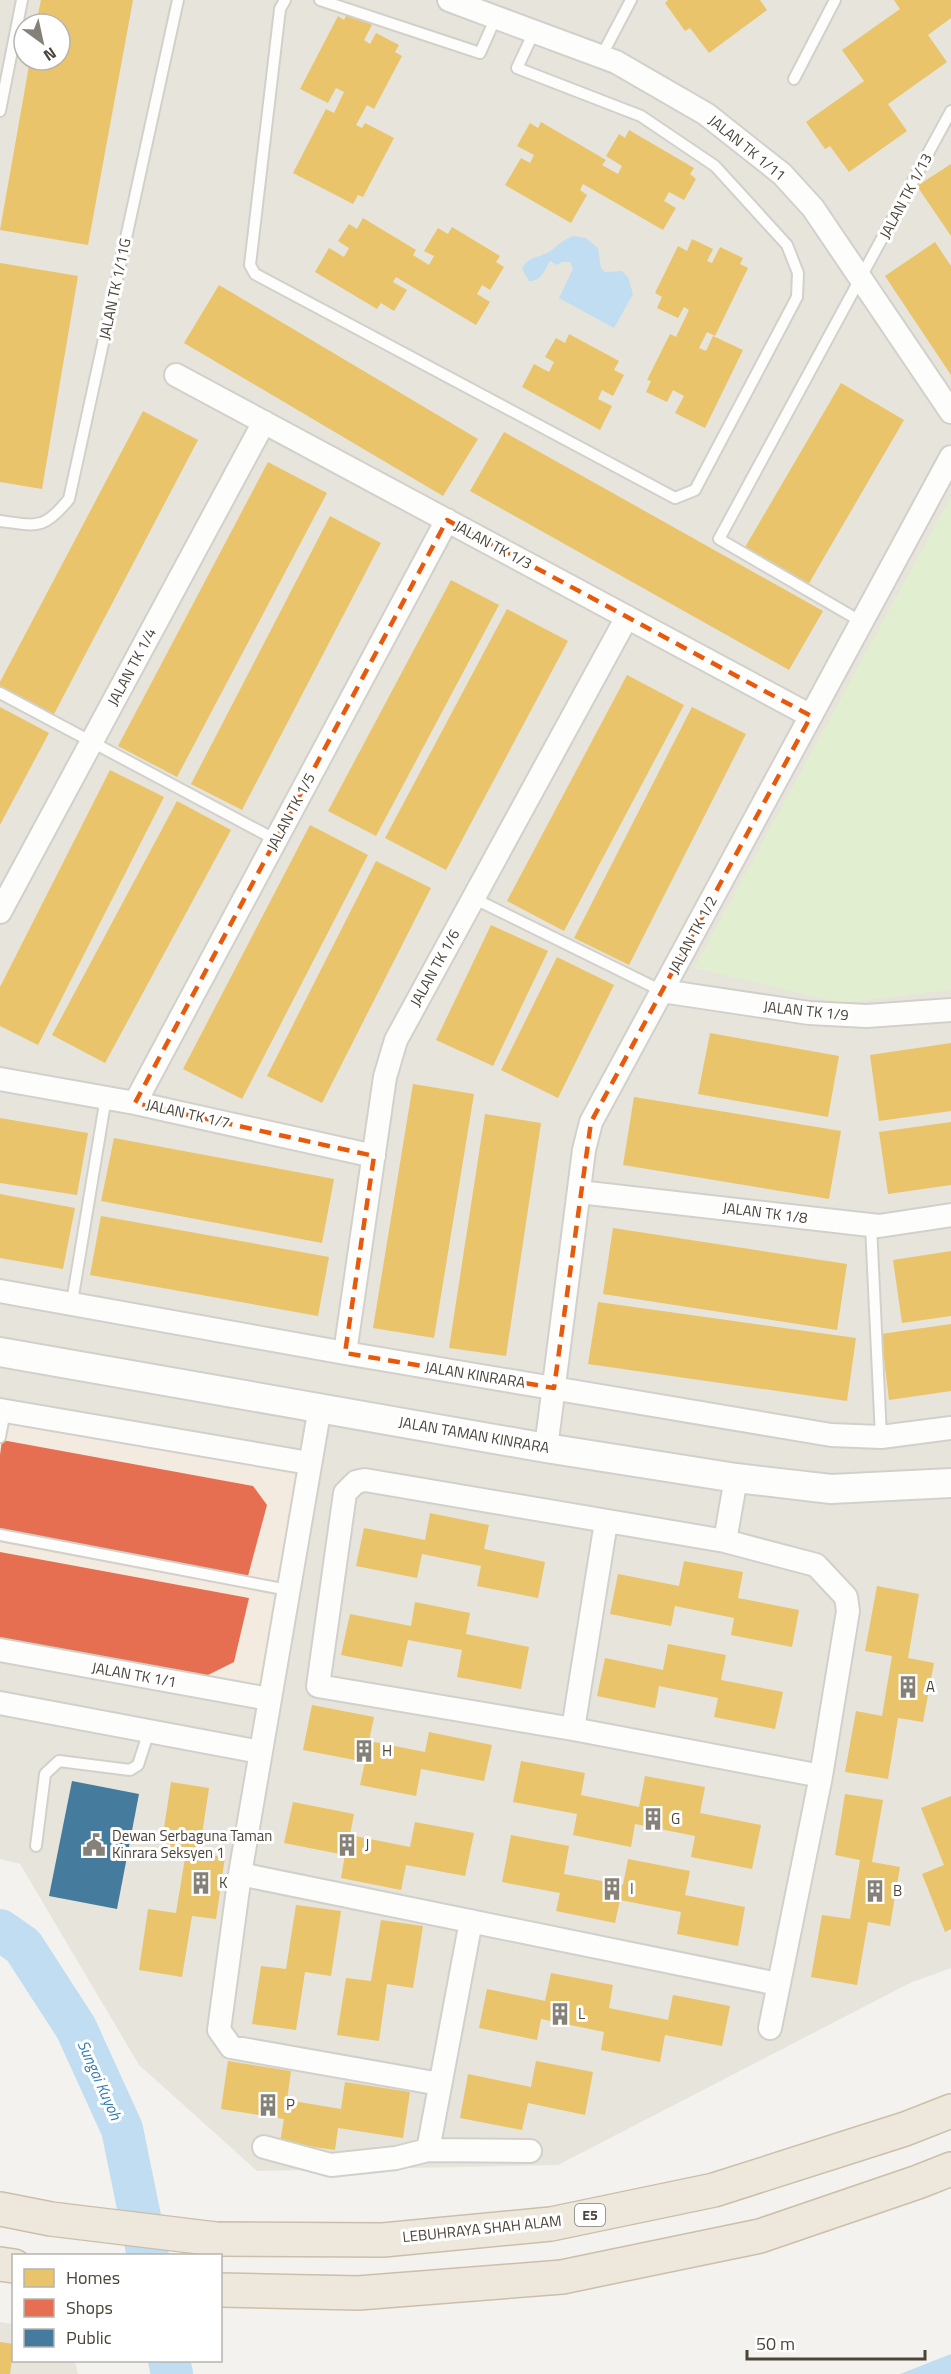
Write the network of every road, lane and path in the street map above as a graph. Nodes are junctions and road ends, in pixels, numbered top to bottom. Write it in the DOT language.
graph roads {
  1 [pos="22,0"];
  2 [pos="178,0"];
  3 [pos="285,0"];
  4 [pos="320,0"];
  5 [pos="449,0"];
  6 [pos="631,0"];
  7 [pos="835,0"];
  8 [pos="496,17"];
  9 [pos="534,32"];
  10 [pos="602,55"];
  11 [pos="794,79"];
  12 [pos="0,111"];
  13 [pos="951,111"];
  14 [pos="861,280"];
  15 [pos="176,375"];
  16 [pos="951,412"];
  17 [pos="264,422"];
  18 [pos="951,458"];
  19 [pos="447,520"];
  20 [pos="0,521"];
  21 [pos="627,617"];
  22 [pos="862,622"];
  23 [pos="0,693"];
  24 [pos="811,716"];
  25 [pos="92,742"];
  26 [pos="276,840"];
  27 [pos="473,898"];
  28 [pos="0,912"];
  29 [pos="662,991"];
  30 [pos="951,1010"];
  31 [pos="0,1079"];
  32 [pos="106,1097"];
  33 [pos="135,1103"];
  34 [pos="374,1156"];
  35 [pos="579,1192"];
  36 [pos="951,1215"];
  37 [pos="871,1225"];
  38 [pos="0,1291"];
  39 [pos="72,1302"];
  40 [pos="0,1352"];
  41 [pos="345,1353"];
  42 [pos="554,1388"];
  43 [pos="320,1407"];
  44 [pos="2,1411"];
  45 [pos="951,1428"];
  46 [pos="0,1437"];
  47 [pos="881,1437"];
  48 [pos="546,1448"];
  49 [pos="309,1463"];
  50 [pos="736,1478"];
  51 [pos="951,1483"];
  52 [pos="606,1522"];
  53 [pos="0,1535"];
  54 [pos="724,1541"];
  55 [pos="288,1590"];
  56 [pos="0,1650"];
  57 [pos="269,1699"];
  58 [pos="0,1703"];
  59 [pos="573,1729"];
  60 [pos="148,1731"];
  61 [pos="260,1752"];
  62 [pos="821,1776"];
  63 [pos="36,1846"];
  64 [pos="240,1874"];
  65 [pos="471,1921"];
  66 [pos="778,1984"];
  67 [pos="770,2028"];
  68 [pos="440,2084"];
  69 [pos="951,2111"];
  70 [pos="264,2147"];
  71 [pos="428,2150"];
  72 [pos="530,2151"];
  73 [pos="951,2169"];
  74 [pos="0,2209"];
  75 [pos="222,2290"];
  1 -- 12 [label="lane"];
  2 -- 20 [label="lane, JALAN TK 1/11G"];
  3 -- 9 [label="lane"];
  4 -- 8 [label="lane"];
  5 -- 8 [label="street, JALAN TK 1/11"];
  6 -- 10 [label="lane"];
  7 -- 11 [label="lane"];
  8 -- 9 [label="street, JALAN TK 1/11"];
  9 -- 10 [label="street, JALAN TK 1/11"];
  10 -- 14 [label="street, JALAN TK 1/11"];
  13 -- 14 [label="lane, JALAN TK 1/13"];
  14 -- 16 [label="street, JALAN TK 1/11"];
  14 -- 22 [label="lane, JALAN TK 1/13"];
  15 -- 17 [label="street, JALAN TK 1/3"];
  17 -- 19 [label="street, JALAN TK 1/3"];
  17 -- 25 [label="street, JALAN TK 1/4"];
  18 -- 22 [label="street, JALAN TK 1/2"];
  19 -- 21 [label="street, JALAN TK 1/3"];
  19 -- 26 [label="street, JALAN TK 1/5"];
  21 -- 24 [label="street, JALAN TK 1/3"];
  21 -- 27 [label="street, JALAN TK 1/6"];
  22 -- 24 [label="street, JALAN TK 1/2"];
  23 -- 25 [label="lane"];
  24 -- 29 [label="street, JALAN TK 1/2"];
  25 -- 26 [label="lane"];
  25 -- 28 [label="street, JALAN TK 1/4"];
  26 -- 33 [label="street, JALAN TK 1/5"];
  27 -- 29 [label="lane"];
  27 -- 34 [label="street, JALAN TK 1/6"];
  29 -- 30 [label="street, JALAN TK 1/9"];
  29 -- 35 [label="street, JALAN TK 1/2"];
  31 -- 32 [label="street, JALAN TK 1/7"];
  32 -- 33 [label="street, JALAN TK 1/7"];
  32 -- 39 [label="lane"];
  33 -- 34 [label="street, JALAN TK 1/7"];
  34 -- 41 [label="street, JALAN TK 1/6"];
  35 -- 37 [label="street, JALAN TK 1/8"];
  35 -- 42 [label="street, JALAN TK 1/2"];
  36 -- 37 [label="street, JALAN TK 1/8"];
  37 -- 47 [label="lane"];
  38 -- 39 [label="street, JALAN KINRARA"];
  39 -- 41 [label="street, JALAN KINRARA"];
  40 -- 43 [label="street, JALAN TAMAN KINRARA"];
  41 -- 42 [label="street, JALAN KINRARA"];
  42 -- 47 [label="street, JALAN KINRARA"];
  42 -- 48 [label="street, JALAN TK 1/2"];
  43 -- 48 [label="street, JALAN TAMAN KINRARA"];
  43 -- 49 [label="street"];
  44 -- 46 [label="lane"];
  44 -- 49 [label="street"];
  45 -- 47 [label="street, JALAN KINRARA"];
  48 -- 50 [label="street, JALAN TAMAN KINRARA"];
  49 -- 55 [label="street"];
  50 -- 51 [label="street, JALAN TAMAN KINRARA"];
  50 -- 54 [label="street"];
  52 -- 54 [label="street"];
  52 -- 59 [label="street"];
  52 -- 59 [label="street"];
  53 -- 55 [label="lane"];
  54 -- 62 [label="street"];
  55 -- 57 [label="street"];
  56 -- 57 [label="street, JALAN TK 1/1"];
  57 -- 61 [label="street"];
  58 -- 60 [label="street"];
  59 -- 62 [label="street"];
  60 -- 61 [label="street"];
  60 -- 63 [label="lane"];
  61 -- 64 [label="street"];
  62 -- 66 [label="street"];
  64 -- 65 [label="street"];
  64 -- 68 [label="street"];
  65 -- 66 [label="street"];
  65 -- 68 [label="street"];
  66 -- 67 [label="street"];
  68 -- 71 [label="street"];
  69 -- 74 [label="highway, LEBUHRAYA SHAH ALAM / E5"];
  70 -- 71 [label="street"];
  71 -- 72 [label="street"];
  73 -- 75 [label="highway"];
}
